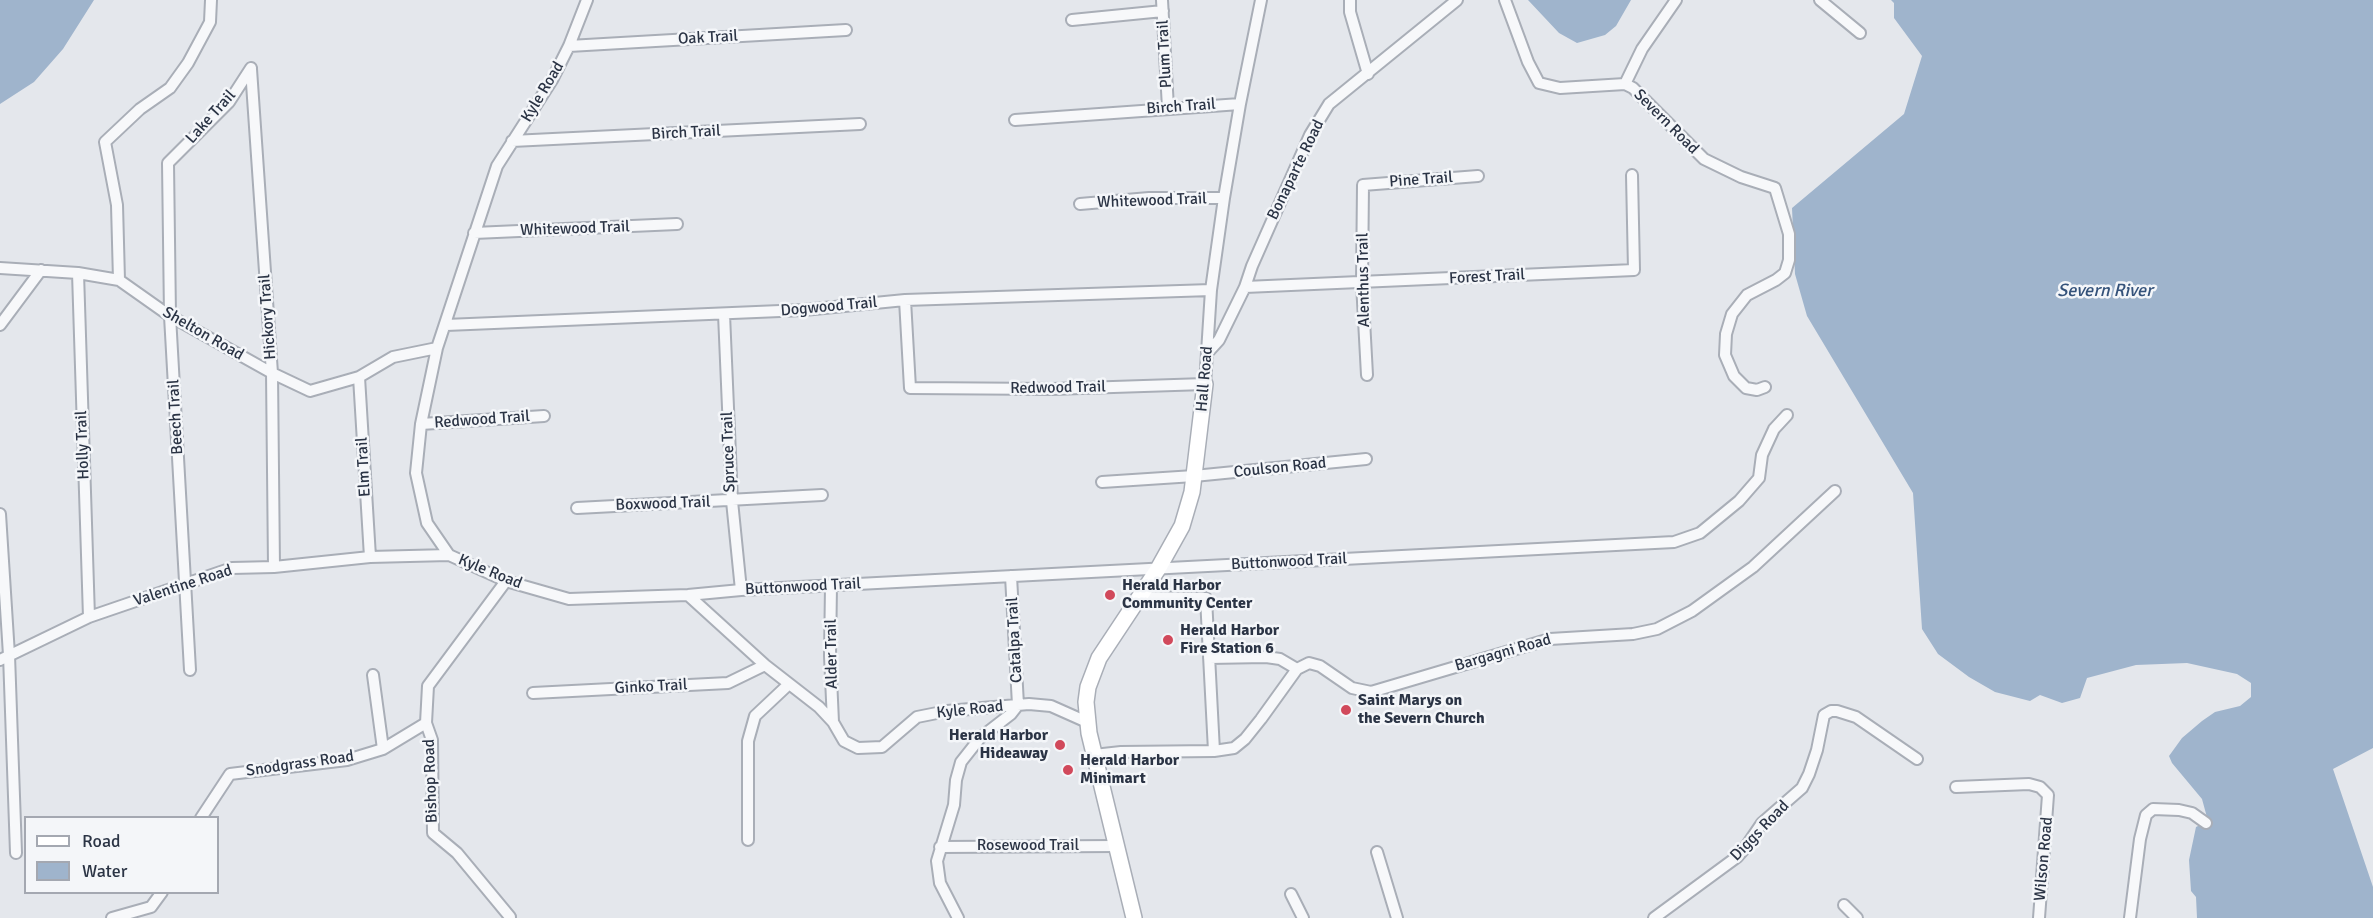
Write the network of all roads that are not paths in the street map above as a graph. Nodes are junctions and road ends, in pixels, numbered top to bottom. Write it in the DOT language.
graph roads {
  1 [pos="211,0"];
  2 [pos="587,0"];
  3 [pos="1261,0"];
  4 [pos="1350,0"];
  5 [pos="1457,0"];
  6 [pos="1505,0"];
  7 [pos="1676,0"];
  8 [pos="1820,0"];
  9 [pos="1162,5"];
  10 [pos="1072,20"];
  11 [pos="846,30"];
  12 [pos="1860,33"];
  13 [pos="569,46"];
  14 [pos="251,69"];
  15 [pos="1368,74"];
  16 [pos="1625,84"];
  17 [pos="1240,104"];
  18 [pos="1168,108"];
  19 [pos="1015,120"];
  20 [pos="860,124"];
  21 [pos="512,141"];
  22 [pos="168,163"];
  23 [pos="1632,175"];
  24 [pos="1478,176"];
  25 [pos="1363,185"];
  26 [pos="1224,198"];
  27 [pos="1080,204"];
  28 [pos="677,224"];
  29 [pos="474,233"];
  30 [pos="0,268"];
  31 [pos="41,270"];
  32 [pos="78,273"];
  33 [pos="119,280"];
  34 [pos="1362,283"];
  35 [pos="1245,287"];
  36 [pos="1211,290"];
  37 [pos="905,300"];
  38 [pos="724,314"];
  39 [pos="170,316"];
  40 [pos="0,325"];
  41 [pos="446,325"];
  42 [pos="437,348"];
  43 [pos="1208,352"];
  44 [pos="272,372"];
  45 [pos="1367,375"];
  46 [pos="359,377"];
  47 [pos="1205,384"];
  48 [pos="1765,387"];
  49 [pos="1787,415"];
  50 [pos="544,416"];
  51 [pos="421,424"];
  52 [pos="1366,459"];
  53 [pos="1194,476"];
  54 [pos="1102,482"];
  55 [pos="1835,491"];
  56 [pos="822,495"];
  57 [pos="732,501"];
  58 [pos="577,508"];
  59 [pos="0,514"];
  60 [pos="449,555"];
  61 [pos="370,557"];
  62 [pos="274,567"];
  63 [pos="1158,569"];
  64 [pos="1011,576"];
  65 [pos="506,581"];
  66 [pos="186,585"];
  67 [pos="831,586"];
  68 [pos="741,590"];
  69 [pos="688,595"];
  70 [pos="1139,597"];
  71 [pos="89,617"];
  72 [pos="4,657"];
  73 [pos="1209,658"];
  74 [pos="765,665"];
  75 [pos="1297,669"];
  76 [pos="190,670"];
  77 [pos="373,675"];
  78 [pos="789,684"];
  79 [pos="533,693"];
  80 [pos="1018,705"];
  81 [pos="834,722"];
  82 [pos="426,723"];
  83 [pos="1088,728"];
  84 [pos="383,749"];
  85 [pos="1214,751"];
  86 [pos="1094,755"];
  87 [pos="1917,759"];
  88 [pos="1956,787"];
  89 [pos="202,816"];
  90 [pos="2206,823"];
  91 [pos="748,840"];
  92 [pos="1117,846"];
  93 [pos="940,847"];
  94 [pos="1377,852"];
  95 [pos="16,853"];
  96 [pos="161,894"];
  97 [pos="1291,894"];
  98 [pos="1844,905"];
  99 [pos="510,917"];
  100 [pos="112,918"];
  101 [pos="957,918"];
  102 [pos="1134,918"];
  103 [pos="1302,918"];
  104 [pos="1397,918"];
  105 [pos="1654,918"];
  106 [pos="1857,918"];
  107 [pos="2039,918"];
  108 [pos="2130,918"];
  1 -- 33 [label="street"];
  2 -- 13 [label="street, Kyle Road"];
  3 -- 17 [label="street, Hall Road"];
  4 -- 15 [label="street"];
  5 -- 15 [label="street, Bonaparte Road"];
  6 -- 16 [label="street, Severn Road"];
  7 -- 16 [label="street"];
  8 -- 12 [label="street"];
  9 -- 10 [label="street"];
  9 -- 18 [label="street, Plum Trail"];
  11 -- 13 [label="street, Oak Trail"];
  13 -- 21 [label="street, Kyle Road"];
  14 -- 22 [label="street, Lake Trail"];
  14 -- 44 [label="street, Hickory Trail"];
  15 -- 35 [label="street, Bonaparte Road"];
  16 -- 48 [label="street, Severn Road"];
  17 -- 18 [label="street, Birch Trail"];
  17 -- 26 [label="street, Hall Road"];
  18 -- 19 [label="street, Birch Trail"];
  20 -- 21 [label="street, Birch Trail"];
  21 -- 29 [label="street, Kyle Road"];
  22 -- 39 [label="street, Beech Trail"];
  23 -- 34 [label="street, Forest Trail"];
  24 -- 25 [label="street, Pine Trail"];
  25 -- 34 [label="street, Alenthus Trail"];
  26 -- 27 [label="street, Whitewood Trail"];
  26 -- 36 [label="street, Hall Road"];
  28 -- 29 [label="street, Whitewood Trail"];
  29 -- 41 [label="street, Kyle Road"];
  30 -- 31 [label="street"];
  31 -- 32 [label="street"];
  31 -- 40 [label="street"];
  32 -- 33 [label="street"];
  32 -- 71 [label="street, Holly Trail"];
  33 -- 39 [label="street, Shelton Road"];
  34 -- 35 [label="street, Forest Trail"];
  34 -- 45 [label="street, Alenthus Trail"];
  35 -- 43 [label="street, Bonaparte Road"];
  36 -- 37 [label="street, Dogwood Trail"];
  36 -- 43 [label="street, Hall Road"];
  37 -- 38 [label="street, Dogwood Trail"];
  37 -- 47 [label="street, Redwood Trail"];
  38 -- 41 [label="street, Dogwood Trail"];
  38 -- 57 [label="street, Spruce Trail"];
  39 -- 44 [label="street, Shelton Road"];
  39 -- 66 [label="street, Beech Trail"];
  41 -- 42 [label="street, Kyle Road"];
  42 -- 46 [label="street, Shelton Road"];
  42 -- 51 [label="street, Kyle Road"];
  43 -- 47 [label="street, Hall Road"];
  44 -- 46 [label="street, Shelton Road"];
  44 -- 62 [label="street, Hickory Trail"];
  46 -- 61 [label="street, Elm Trail"];
  47 -- 53 [label="street, Hall Road"];
  49 -- 63 [label="street, Buttonwood Trail"];
  50 -- 51 [label="street, Redwood Trail"];
  51 -- 60 [label="street, Kyle Road"];
  52 -- 53 [label="street, Coulson Road"];
  53 -- 54 [label="street"];
  53 -- 63 [label="street, Hall Road"];
  55 -- 75 [label="street, Bargagni Road"];
  56 -- 57 [label="street, Boxwood Trail"];
  57 -- 58 [label="street, Boxwood Trail"];
  57 -- 68 [label="street, Spruce Trail"];
  59 -- 72 [label="street"];
  60 -- 61 [label="street, Valentine Road"];
  60 -- 65 [label="street, Kyle Road"];
  61 -- 62 [label="street, Valentine Road"];
  62 -- 66 [label="street, Valentine Road"];
  63 -- 64 [label="street, Buttonwood Trail"];
  63 -- 70 [label="street, Hall Road"];
  64 -- 67 [label="street, Buttonwood Trail"];
  64 -- 80 [label="street, Catalpa Trail"];
  65 -- 69 [label="street, Kyle Road"];
  65 -- 82 [label="street"];
  66 -- 71 [label="street, Valentine Road"];
  66 -- 76 [label="street, Beech Trail"];
  67 -- 68 [label="street, Buttonwood Trail"];
  67 -- 81 [label="street, Alder Trail"];
  68 -- 69 [label="street, Buttonwood Trail"];
  69 -- 74 [label="street, Kyle Road"];
  70 -- 73 [label="street"];
  70 -- 83 [label="street, Hall Road"];
  71 -- 72 [label="street, Valentine Road"];
  72 -- 95 [label="street"];
  73 -- 75 [label="street, Bargagni Road"];
  73 -- 85 [label="street"];
  74 -- 78 [label="street, Kyle Road"];
  74 -- 79 [label="street, Ginko Trail"];
  75 -- 85 [label="street"];
  77 -- 84 [label="street"];
  78 -- 81 [label="street, Kyle Road"];
  78 -- 91 [label="street"];
  80 -- 81 [label="street, Kyle Road"];
  80 -- 83 [label="street, Kyle Road"];
  80 -- 93 [label="street"];
  82 -- 84 [label="street, Snodgrass Road"];
  82 -- 99 [label="street, Bishop Road"];
  83 -- 86 [label="street, Hall Road"];
  84 -- 89 [label="street, Snodgrass Road"];
  85 -- 86 [label="street"];
  86 -- 92 [label="street, Hall Road"];
  87 -- 105 [label="street, Diggs Road"];
  88 -- 107 [label="street, Wilson Road"];
  90 -- 108 [label="street"];
  92 -- 93 [label="street, Rosewood Trail"];
  92 -- 102 [label="street, Hall Road"];
  93 -- 101 [label="street"];
  94 -- 104 [label="street"];
  96 -- 100 [label="street"];
  97 -- 103 [label="street"];
  98 -- 106 [label="street"];
}
